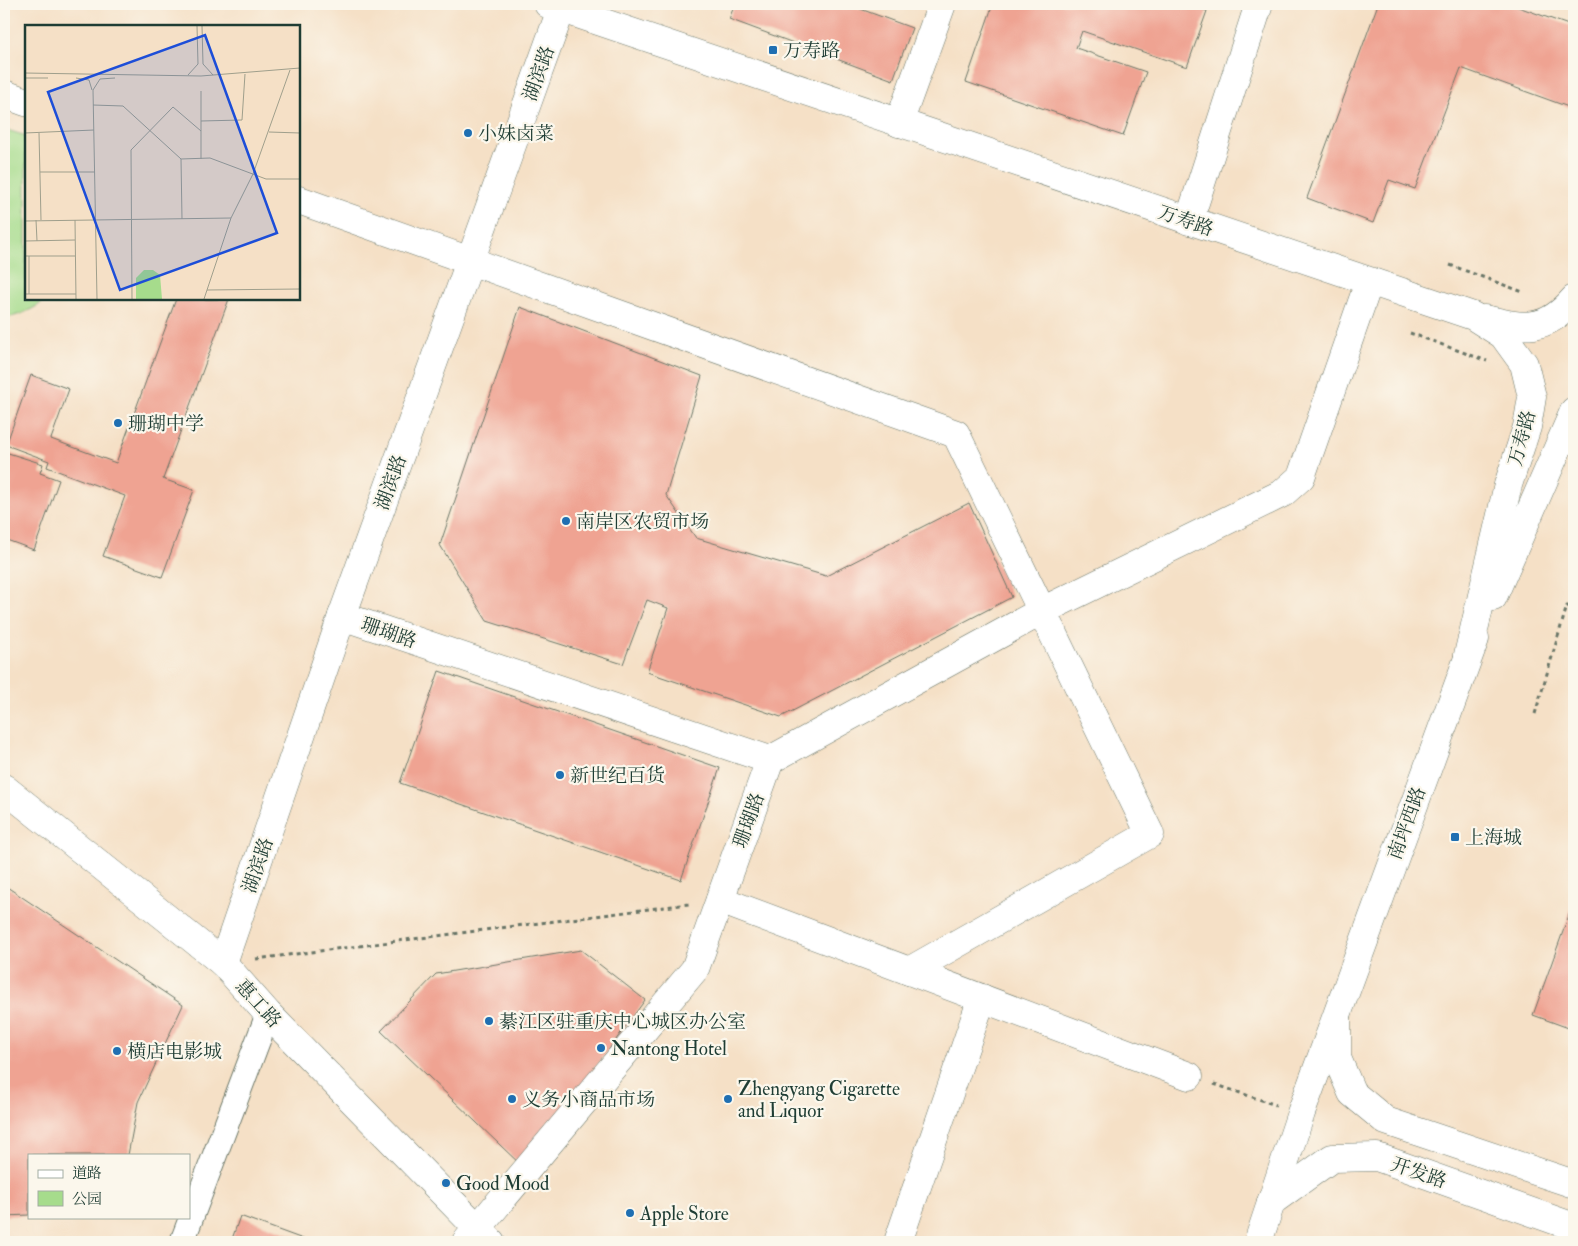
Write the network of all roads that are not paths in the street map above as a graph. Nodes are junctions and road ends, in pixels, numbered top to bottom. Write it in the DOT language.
graph roads {
  1 [pos="942,4"];
  2 [pos="1259,4"];
  3 [pos="557,5"];
  4 [pos="4,94"];
  5 [pos="25,102"];
  6 [pos="899,123"];
  7 [pos="300,200"];
  8 [pos="1189,221"];
  9 [pos="470,261"];
  10 [pos="1369,282"];
  11 [pos="1574,298"];
  12 [pos="1473,316"];
  13 [pos="1574,411"];
  14 [pos="1042,611"];
  15 [pos="342,616"];
  16 [pos="1468,655"];
  17 [pos="770,760"];
  18 [pos="4,788"];
  19 [pos="720,900"];
  20 [pos="223,963"];
  21 [pos="909,971"];
  22 [pos="982,998"];
  23 [pos="268,1014"];
  24 [pos="1336,1015"];
  25 [pos="1189,1076"];
  26 [pos="1574,1184"];
  27 [pos="1271,1202"];
  28 [pos="1574,1227"];
  29 [pos="478,1238"];
  30 [pos="182,1242"];
  31 [pos="898,1242"];
  32 [pos="1258,1242"];
  1 -- 6 [label="street"];
  2 -- 8 [label="street"];
  3 -- 6 [label="street, 万寿路"];
  3 -- 9 [label="street, 湖滨路"];
  4 -- 5 [label="street"];
  6 -- 8 [label="street, 万寿路"];
  7 -- 9 [label="street"];
  8 -- 10 [label="street, 万寿路"];
  9 -- 14 [label="street"];
  9 -- 15 [label="street, 湖滨路"];
  10 -- 12 [label="street, 万寿路"];
  10 -- 14 [label="street"];
  11 -- 12 [label="street"];
  12 -- 16 [label="street, 万寿路"];
  13 -- 16 [label="street, 南坪西路"];
  14 -- 17 [label="street"];
  14 -- 21 [label="street"];
  15 -- 17 [label="street, 珊瑚路"];
  15 -- 20 [label="street, 湖滨路"];
  16 -- 24 [label="street, 南坪西路"];
  17 -- 19 [label="street, 珊瑚路"];
  18 -- 20 [label="street, 惠工路"];
  19 -- 21 [label="street"];
  19 -- 29 [label="street, 珊瑚路"];
  20 -- 23 [label="street, 惠工路"];
  21 -- 22 [label="street"];
  22 -- 25 [label="street"];
  22 -- 31 [label="street"];
  23 -- 29 [label="street, 惠工路"];
  23 -- 30 [label="street"];
  24 -- 26 [label="street, 开发路"];
  24 -- 27 [label="street, 南坪西路"];
  27 -- 28 [label="street, 开发路"];
  27 -- 32 [label="street, 南坪西路"];
}
